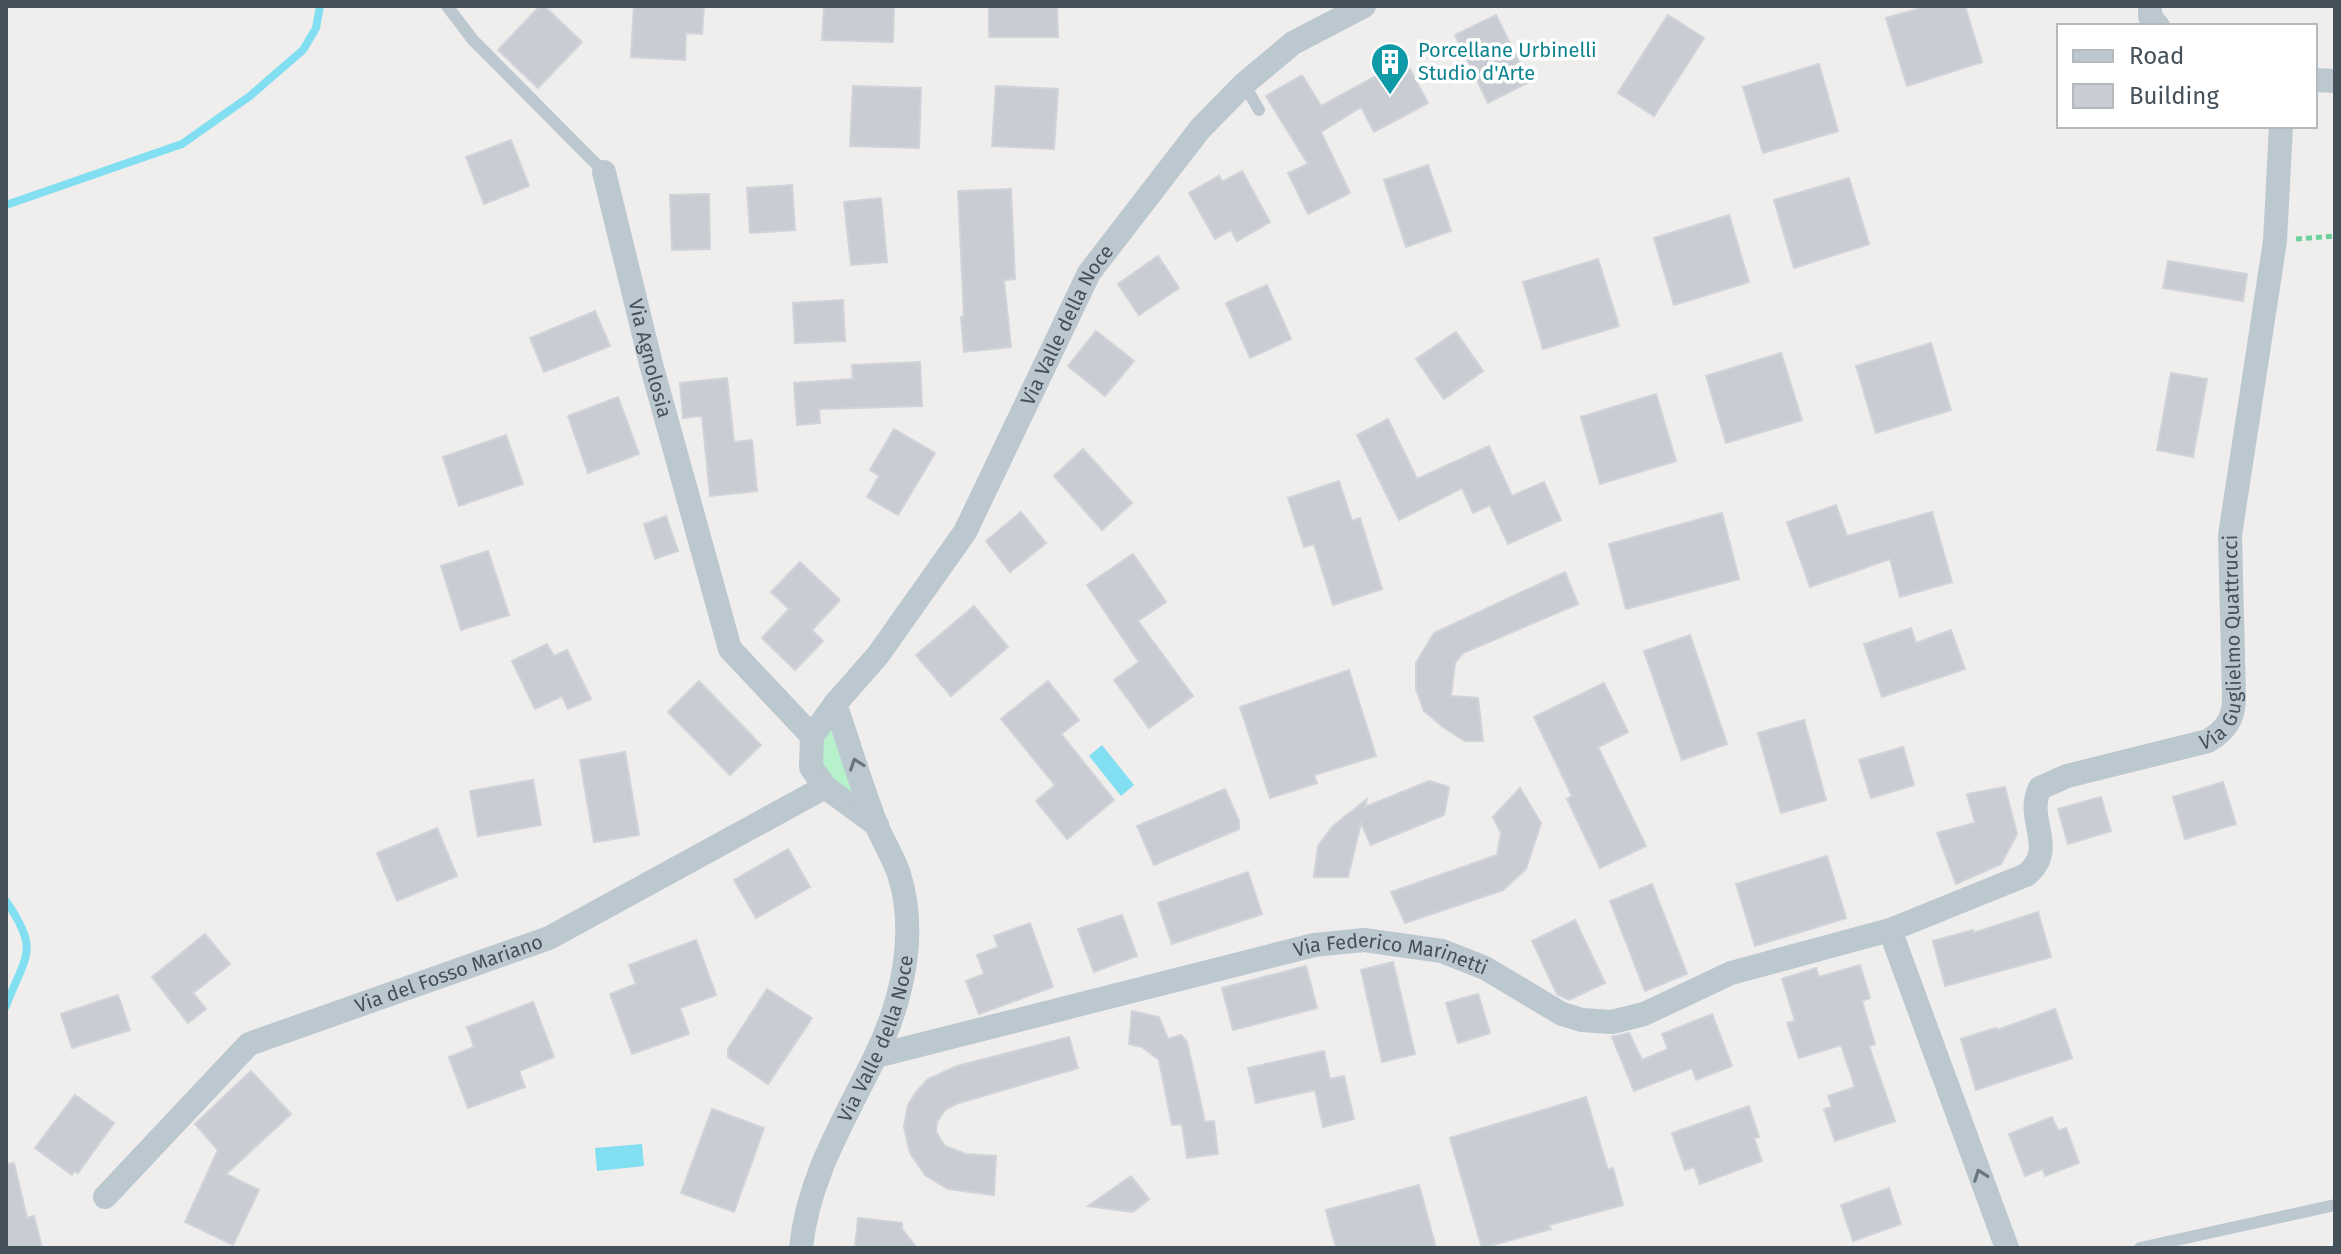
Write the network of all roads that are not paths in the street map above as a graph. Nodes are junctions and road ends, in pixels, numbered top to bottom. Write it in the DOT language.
graph roads {
  1 [pos="447,6"];
  2 [pos="1364,6"];
  3 [pos="2150,6"];
  4 [pos="2156,24"];
  5 [pos="1244,84"];
  6 [pos="1259,110"];
  7 [pos="2281,128"];
  8 [pos="604,172"];
  9 [pos="835,704"];
  10 [pos="812,736"];
  11 [pos="825,787"];
  12 [pos="877,825"];
  13 [pos="1890,930"];
  14 [pos="876,1056"];
  15 [pos="105,1197"];
  16 [pos="2335,1205"];
  17 [pos="801,1248"];
  18 [pos="2007,1248"];
  19 [pos="2140,1248"];
  1 -- 8 [label="lane, Via Agnolosia"];
  2 -- 5 [label="street, Via Valle della Noce"];
  3 -- 4 [label="street"];
  5 -- 6 [label="lane"];
  5 -- 9 [label="street, Via Valle della Noce"];
  7 -- 13 [label="street, Via Guglielmo Quattrucci"];
  8 -- 10 [label="street, Via Agnolosia"];
  9 -- 10 [label="street, Via Valle della Noce"];
  12 -- 9 [label="street, Via Valle della Noce, one-way"];
  10 -- 11 [label="street"];
  11 -- 12 [label="street"];
  11 -- 15 [label="street, Via del Fosso Mariano"];
  12 -- 14 [label="street, Via Valle della Noce"];
  13 -- 14 [label="street, Via Federico Marinetti"];
  18 -- 13 [label="street, one-way"];
  14 -- 17 [label="street, Via Valle della Noce"];
  16 -- 19 [label="lane"];
}
